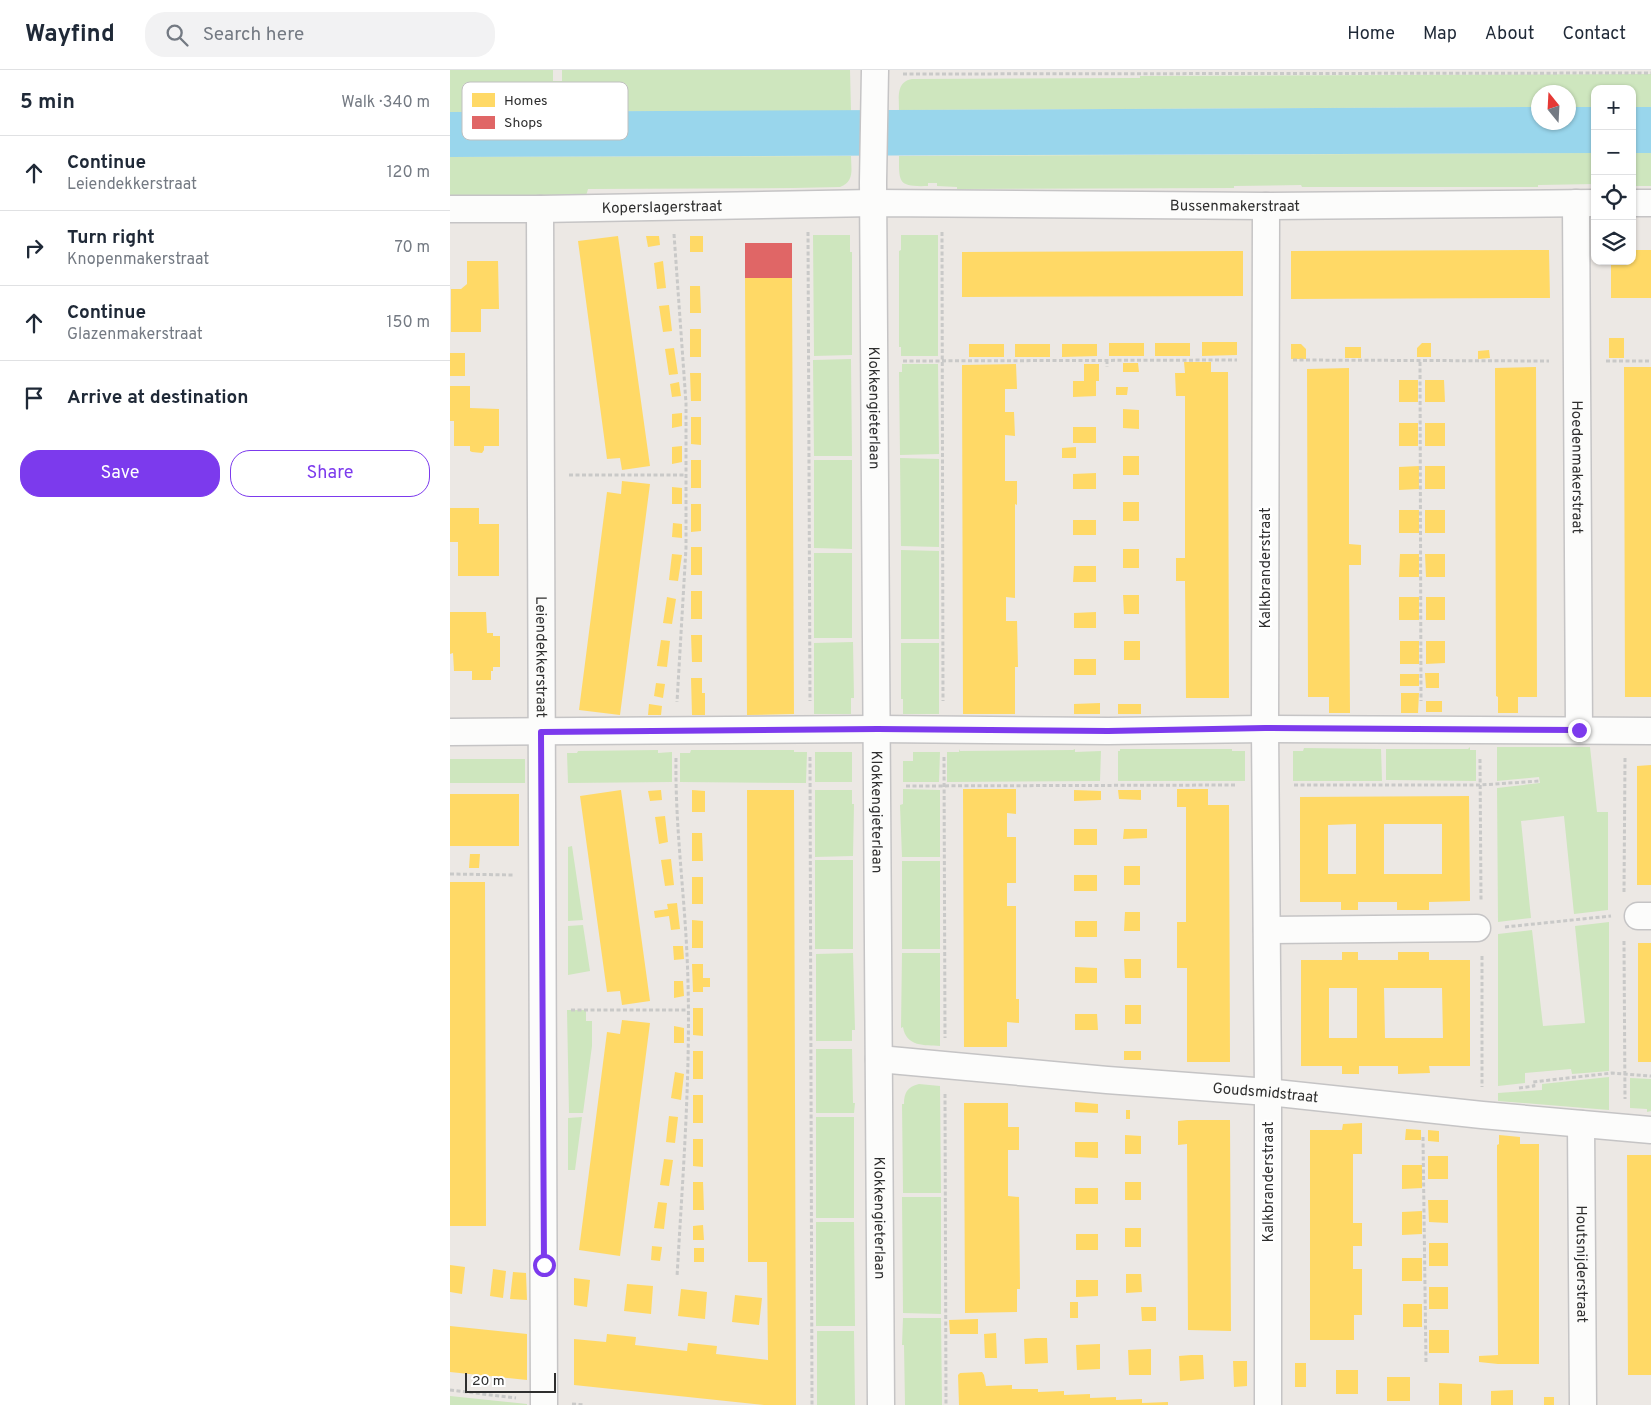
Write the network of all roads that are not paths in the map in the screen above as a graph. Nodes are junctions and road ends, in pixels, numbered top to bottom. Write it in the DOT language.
graph roads {
  1 [pos="875,77"];
  2 [pos="874,193"];
  3 [pos="1586,203"];
  4 [pos="1636,203"];
  5 [pos="1651,203"];
  6 [pos="1266,206"];
  7 [pos="450,208"];
  8 [pos="540,209"];
  9 [pos="1265,728"];
  10 [pos="878,729"];
  11 [pos="1579,730"];
  12 [pos="1651,731"];
  13 [pos="450,732"];
  14 [pos="541,732"];
  15 [pos="1484,928"];
  16 [pos="1267,930"];
  17 [pos="879,1060"];
  18 [pos="1268,1092"];
  19 [pos="1581,1124"];
  20 [pos="1651,1130"];
  21 [pos="544,1405"];
  22 [pos="880,1405"];
  23 [pos="1268,1405"];
  24 [pos="1583,1405"];
  1 -- 2 [label="street, Klokkengieterlaan"];
  2 -- 6 [label="street, Bussenmakerstraat"];
  2 -- 8 [label="street, Koperslagerstraat"];
  2 -- 10 [label="street, Klokkengieterlaan"];
  3 -- 6 [label="street, Bussenmakerstraat"];
  3 -- 11 [label="street, Hoedenmakerstraat"];
  4 -- 5 [label="street"];
  6 -- 9 [label="street, Kalkbranderstraat"];
  7 -- 8 [label="street, Koperslagerstraat"];
  8 -- 14 [label="street, Leiendekkerstraat"];
  9 -- 10 [label="street"];
  9 -- 11 [label="street"];
  9 -- 16 [label="street, Kalkbranderstraat"];
  10 -- 14 [label="street"];
  10 -- 17 [label="street, Klokkengieterlaan"];
  11 -- 12 [label="street"];
  13 -- 14 [label="street"];
  14 -- 21 [label="street, Leiendekkerstraat"];
  15 -- 16 [label="street"];
  16 -- 18 [label="street, Kalkbranderstraat"];
  17 -- 18 [label="street, Goudsmidstraat"];
  17 -- 22 [label="street, Klokkengieterlaan"];
  18 -- 19 [label="street, Goudsmidstraat"];
  18 -- 23 [label="street, Kalkbranderstraat"];
  19 -- 20 [label="street, Goudsmidstraat"];
  19 -- 24 [label="street, Houtsnijderstraat"];
}
